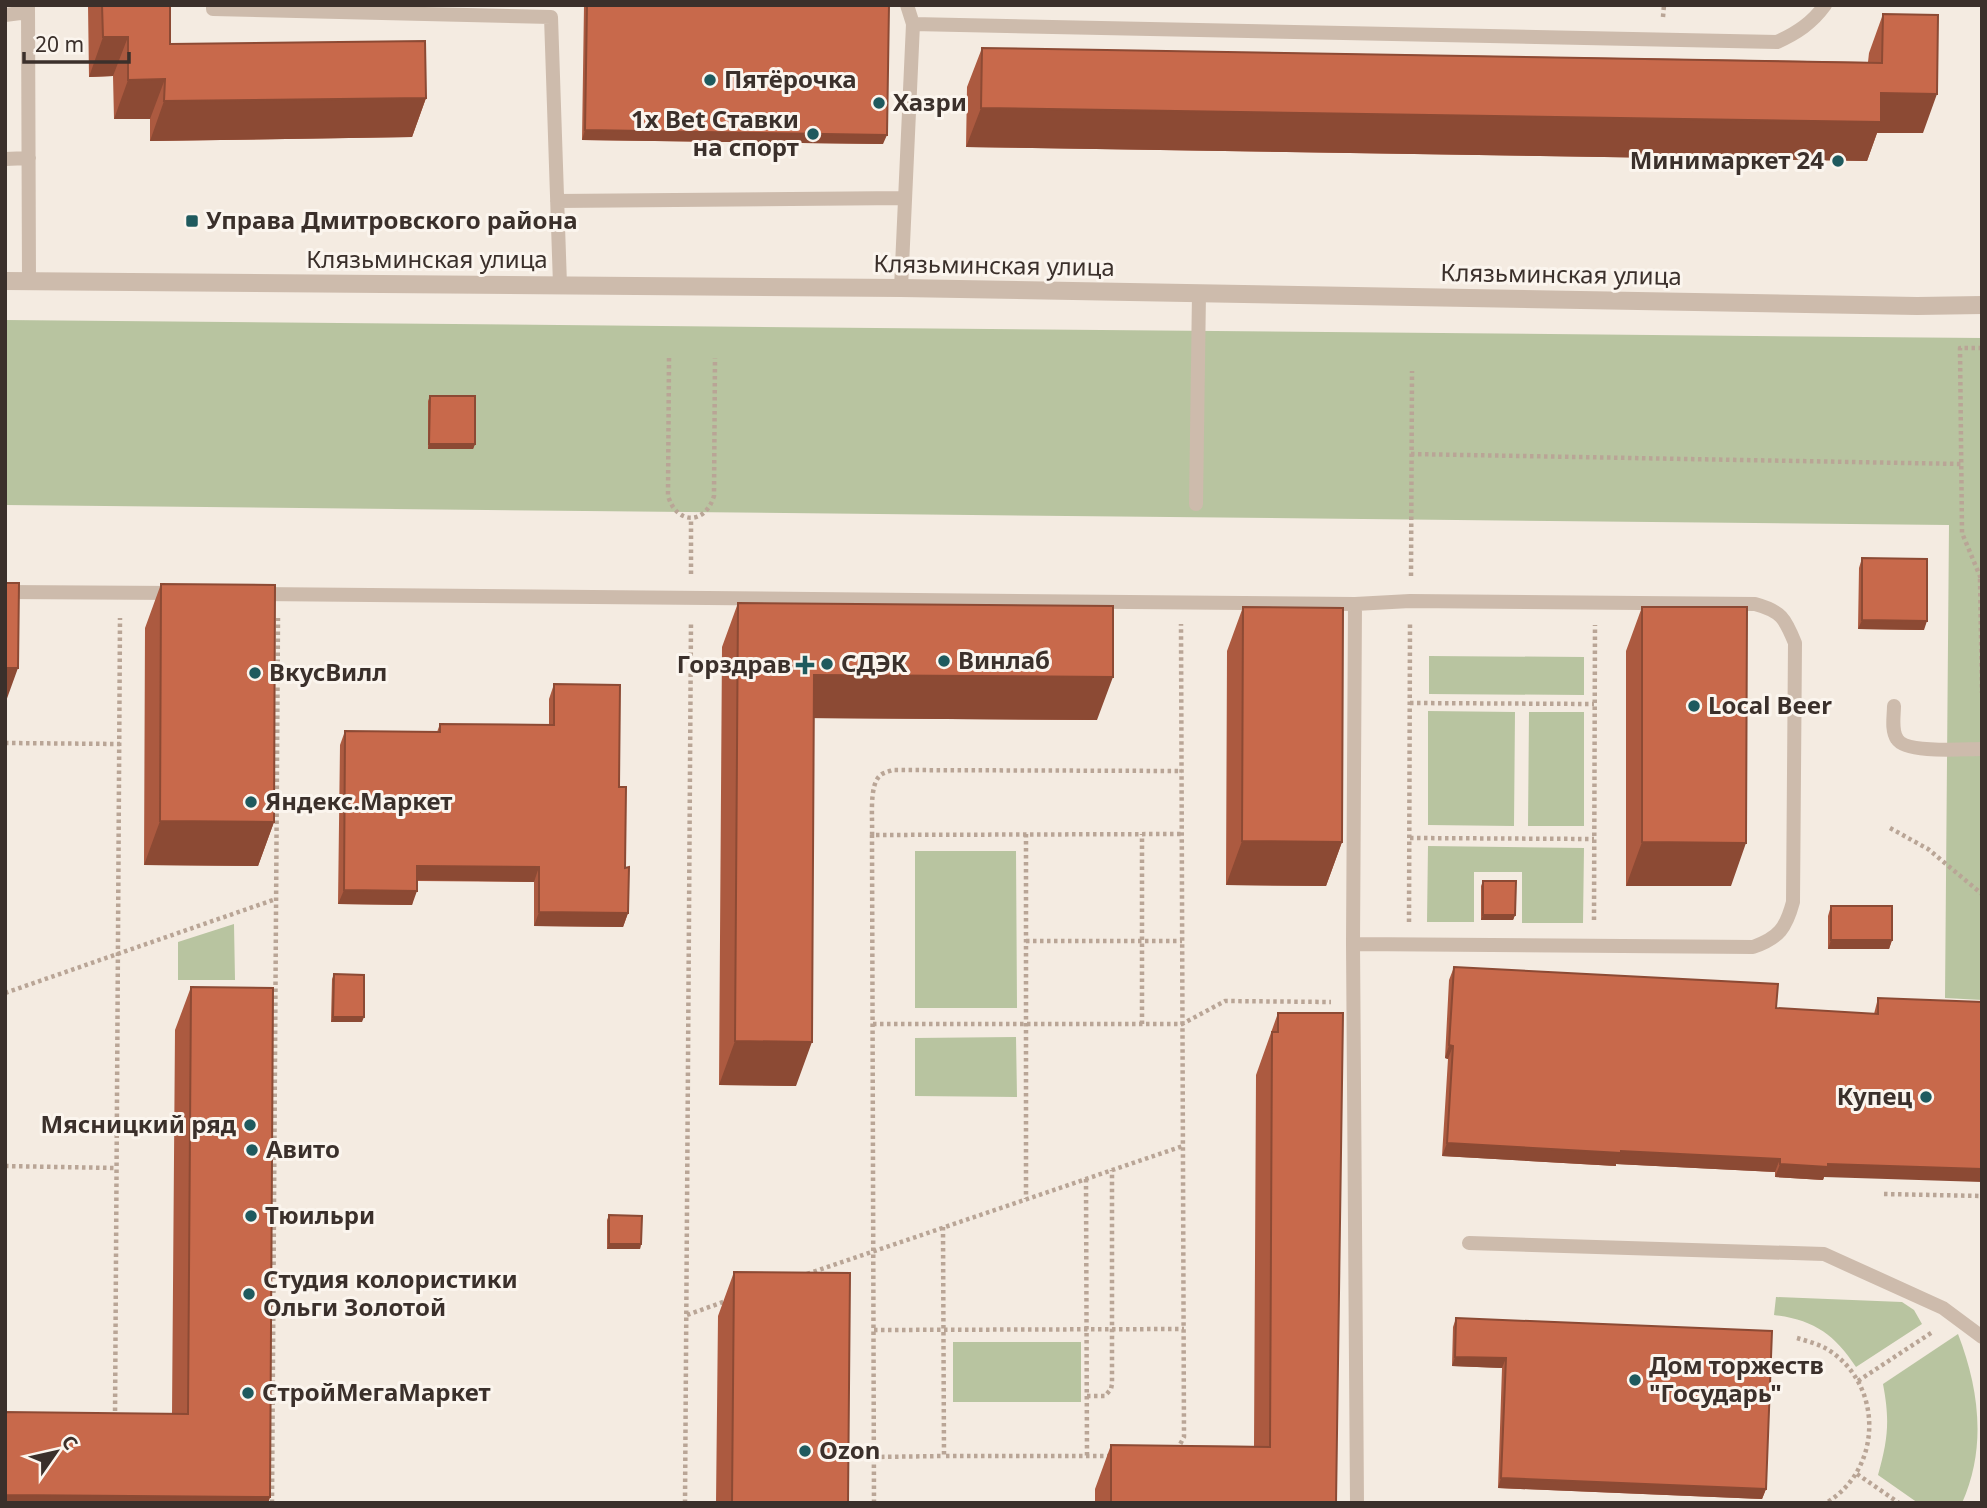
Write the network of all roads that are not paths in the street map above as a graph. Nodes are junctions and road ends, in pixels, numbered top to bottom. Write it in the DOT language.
graph roads {
  1 [pos="213,5"];
  2 [pos="907,5"];
  3 [pos="1825,5"];
  4 [pos="28,9"];
  5 [pos="521,11"];
  6 [pos="552,11"];
  7 [pos="5,15"];
  8 [pos="913,24"];
  9 [pos="29,158"];
  10 [pos="5,159"];
  11 [pos="905,198"];
  12 [pos="557,201"];
  13 [pos="5,281"];
  14 [pos="29,281"];
  15 [pos="560,285"];
  16 [pos="901,288"];
  17 [pos="1199,293"];
  18 [pos="1982,305"];
  19 [pos="1196,503"];
  20 [pos="5,592"];
  21 [pos="187,593"];
  22 [pos="239,594"];
  23 [pos="1355,604"];
  24 [pos="1894,706"];
  25 [pos="1982,749"];
  26 [pos="1353,944"];
  27 [pos="1469,1243"];
  28 [pos="1982,1337"];
  29 [pos="1357,1503"];
  1 -- 5 [label="lane"];
  2 -- 8 [label="lane"];
  3 -- 8 [label="lane"];
  4 -- 7 [label="lane"];
  4 -- 9 [label="lane"];
  5 -- 6 [label="lane"];
  6 -- 12 [label="lane"];
  8 -- 11 [label="lane"];
  9 -- 10 [label="lane"];
  9 -- 14 [label="lane"];
  11 -- 12 [label="lane"];
  11 -- 16 [label="lane"];
  12 -- 15 [label="lane"];
  13 -- 14 [label="street, Клязьминская улица"];
  14 -- 15 [label="street, Клязьминская улица"];
  15 -- 16 [label="street, Клязьминская улица"];
  16 -- 17 [label="street, Клязьминская улица"];
  17 -- 18 [label="street, Клязьминская улица"];
  17 -- 19 [label="lane"];
  20 -- 21 [label="lane"];
  22 -- 23 [label="lane"];
  23 -- 26 [label="lane"];
  23 -- 26 [label="lane"];
  24 -- 25 [label="lane"];
  26 -- 29 [label="lane"];
  27 -- 28 [label="lane"];
}
